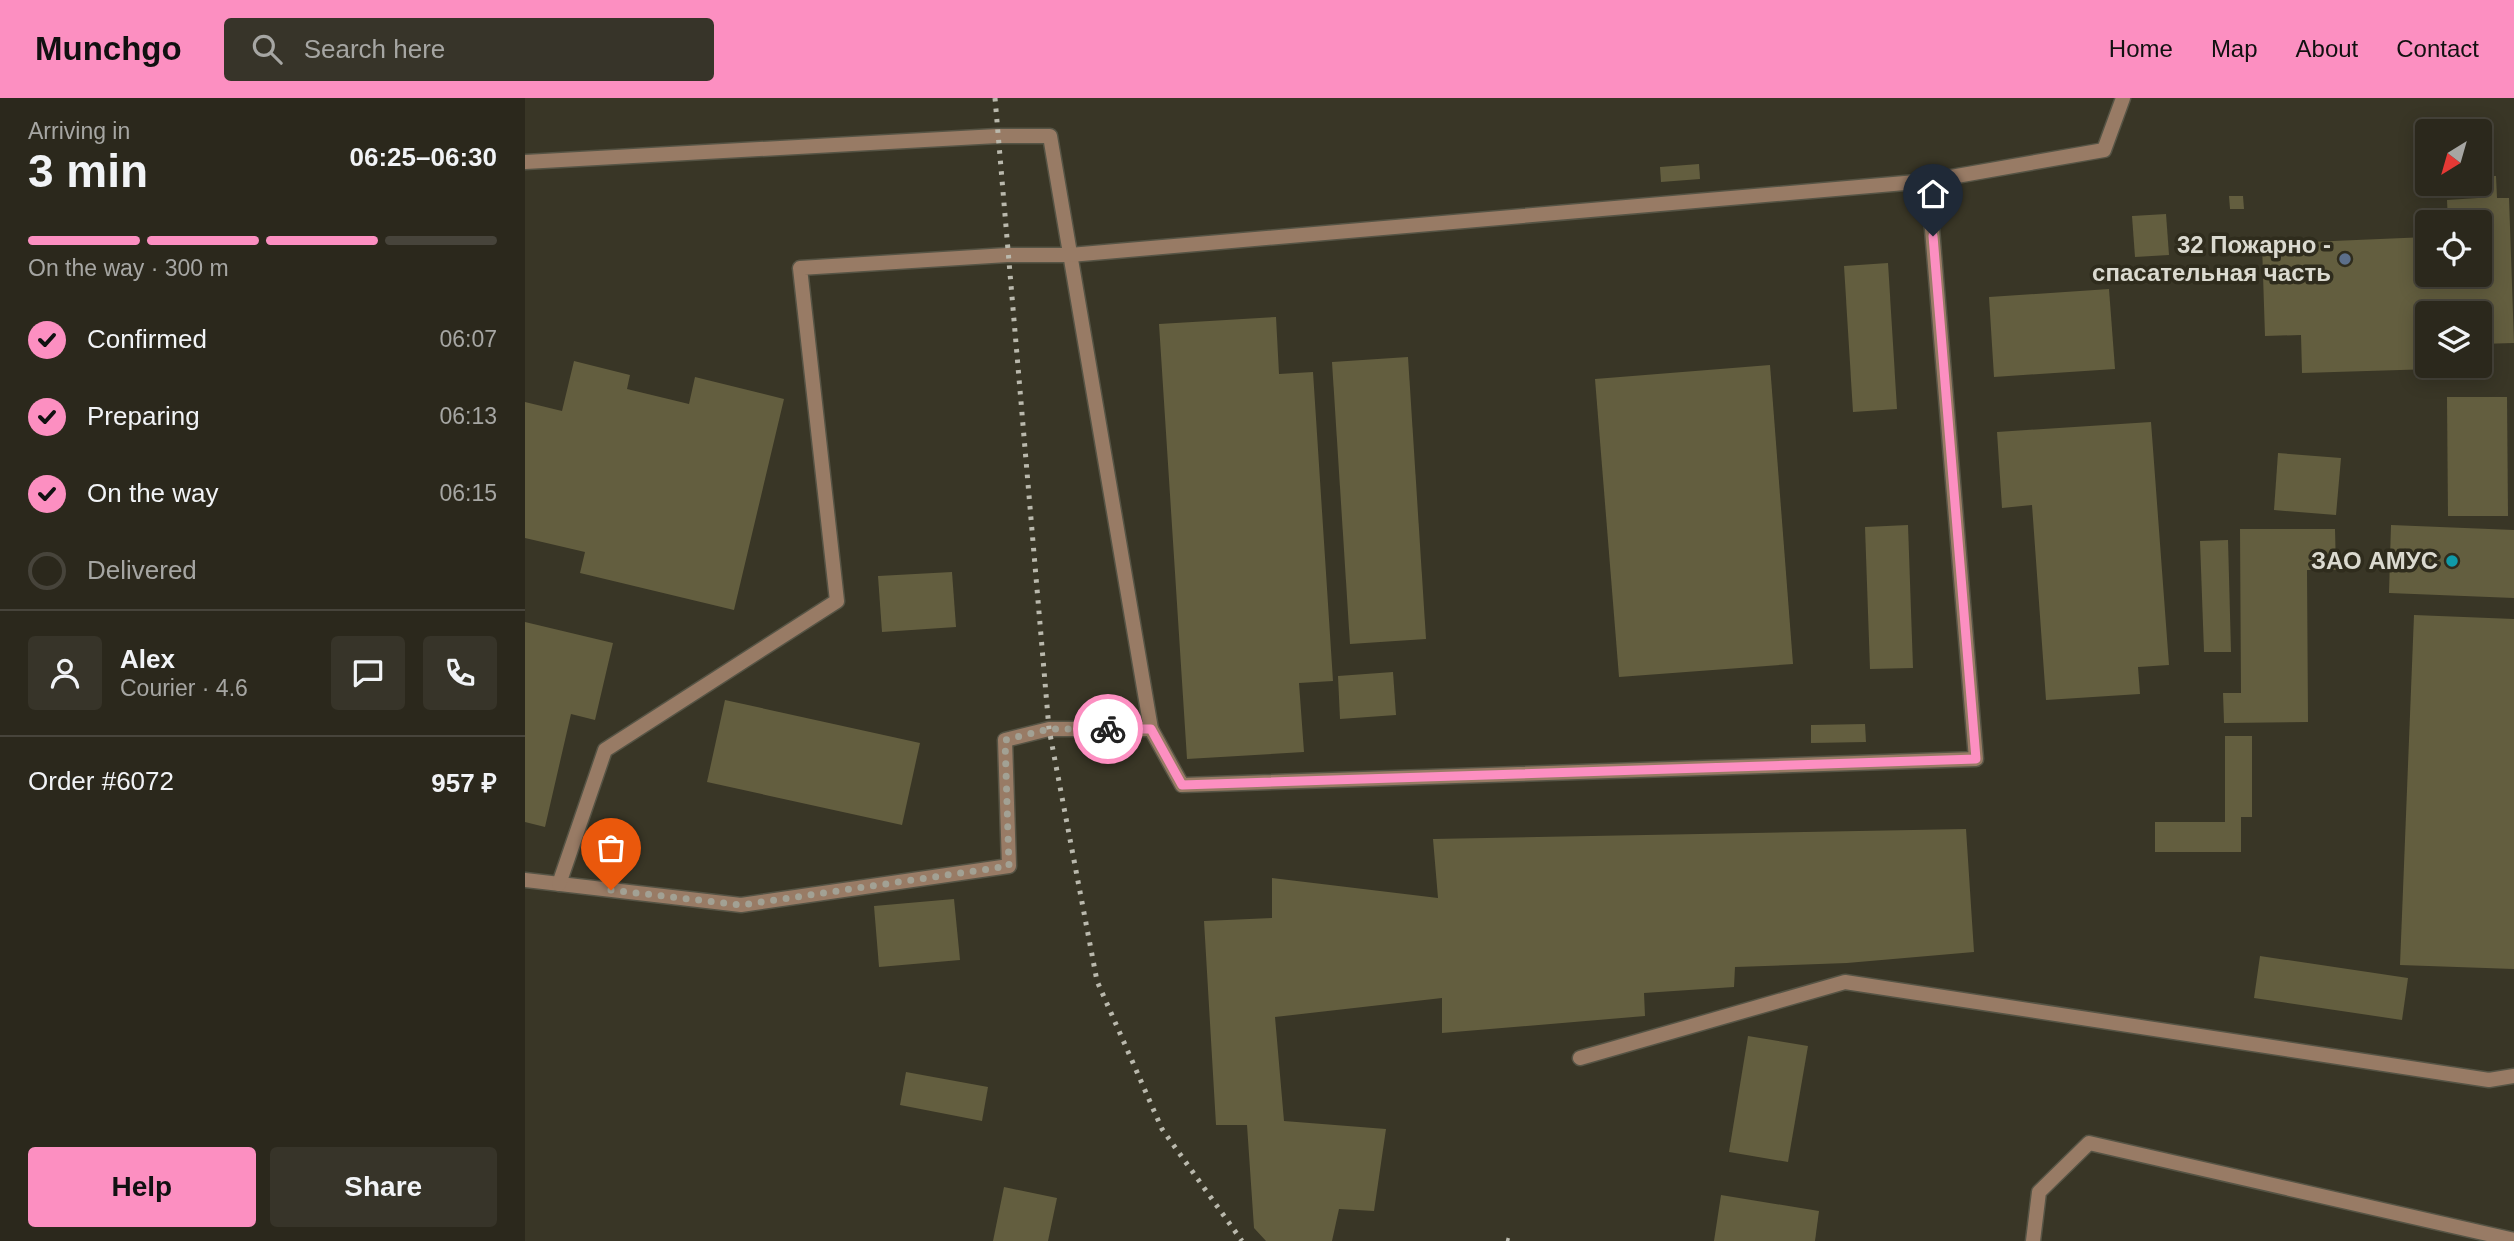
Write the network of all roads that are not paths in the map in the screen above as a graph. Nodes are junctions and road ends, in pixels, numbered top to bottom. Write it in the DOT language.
graph roads {
  1 [pos="2123,98"];
  2 [pos="525,162"];
  3 [pos="1928,181"];
  4 [pos="1070,255"];
  5 [pos="1151,729"];
  6 [pos="525,880"];
  7 [pos="559,884"];
  8 [pos="1580,1058"];
  9 [pos="2514,1076"];
  10 [pos="2514,1240"];
  11 [pos="2033,1241"];
  1 -- 3 [label="lane"];
  2 -- 4 [label="lane"];
  3 -- 4 [label="lane"];
  3 -- 5 [label="lane"];
  4 -- 5 [label="lane"];
  4 -- 7 [label="lane"];
  5 -- 7 [label="lane"];
  6 -- 7 [label="lane"];
  8 -- 9 [label="lane"];
  10 -- 11 [label="lane"];
}
